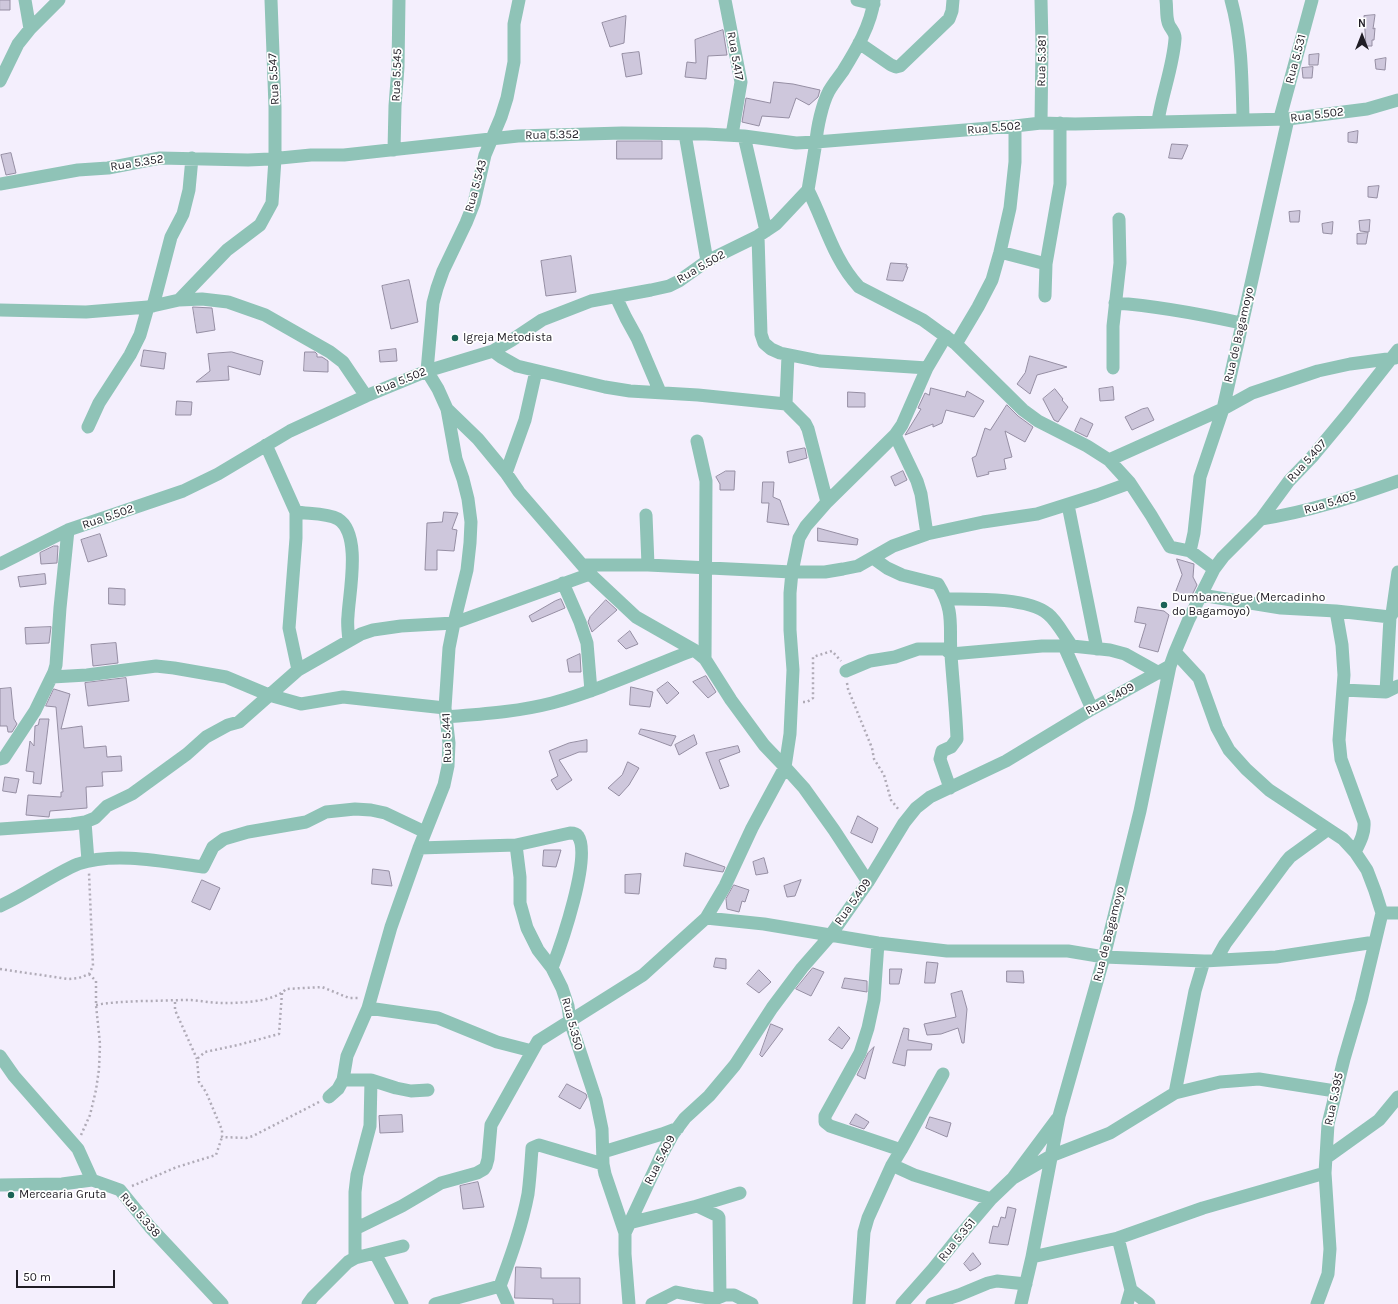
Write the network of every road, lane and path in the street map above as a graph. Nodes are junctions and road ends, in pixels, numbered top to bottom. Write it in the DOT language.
graph roads {
  1 [pos="25,0"];
  2 [pos="59,0"];
  3 [pos="271,0"];
  4 [pos="399,0"];
  5 [pos="519,0"];
  6 [pos="725,0"];
  7 [pos="857,0"];
  8 [pos="953,0"];
  9 [pos="1041,0"];
  10 [pos="1166,0"];
  11 [pos="1231,0"];
  12 [pos="1312,0"];
  13 [pos="874,2"];
  14 [pos="30,29"];
  15 [pos="859,43"];
  16 [pos="0,81"];
  17 [pos="1398,100"];
  18 [pos="1284,118"];
  19 [pos="1244,119"];
  20 [pos="1158,121"];
  21 [pos="1040,123"];
  22 [pos="1060,123"];
  23 [pos="1015,126"];
  24 [pos="685,134"];
  25 [pos="738,135"];
  26 [pos="491,138"];
  27 [pos="816,142"];
  28 [pos="394,150"];
  29 [pos="192,158"];
  30 [pos="275,159"];
  31 [pos="0,184"];
  32 [pos="808,190"];
  33 [pos="1119,219"];
  34 [pos="762,234"];
  35 [pos="1000,252"];
  36 [pos="707,261"];
  37 [pos="1046,264"];
  38 [pos="1045,296"];
  39 [pos="616,297"];
  40 [pos="179,300"];
  41 [pos="1115,303"];
  42 [pos="150,306"];
  43 [pos="0,310"];
  44 [pos="1242,323"];
  45 [pos="951,340"];
  46 [pos="493,351"];
  47 [pos="788,355"];
  48 [pos="1396,356"];
  49 [pos="927,368"];
  50 [pos="1113,368"];
  51 [pos="427,371"];
  52 [pos="536,371"];
  53 [pos="660,392"];
  54 [pos="366,396"];
  55 [pos="786,404"];
  56 [pos="447,409"];
  57 [pos="1222,409"];
  58 [pos="88,426"];
  59 [pos="895,436"];
  60 [pos="697,441"];
  61 [pos="266,445"];
  62 [pos="1109,460"];
  63 [pos="506,473"];
  64 [pos="1398,481"];
  65 [pos="1130,483"];
  66 [pos="827,502"];
  67 [pos="1068,505"];
  68 [pos="296,512"];
  69 [pos="646,515"];
  70 [pos="1262,519"];
  71 [pos="68,530"];
  72 [pos="927,534"];
  73 [pos="1190,551"];
  74 [pos="873,558"];
  75 [pos="0,564"];
  76 [pos="648,565"];
  77 [pos="705,568"];
  78 [pos="587,569"];
  79 [pos="1214,569"];
  80 [pos="792,572"];
  81 [pos="1398,572"];
  82 [pos="563,583"];
  83 [pos="1201,595"];
  84 [pos="947,599"];
  85 [pos="1336,611"];
  86 [pos="1390,617"];
  87 [pos="454,623"];
  88 [pos="349,640"];
  89 [pos="1068,646"];
  90 [pos="1097,649"];
  91 [pos="694,650"];
  92 [pos="1175,652"];
  93 [pos="951,654"];
  94 [pos="705,659"];
  95 [pos="1170,666"];
  96 [pos="298,670"];
  97 [pos="846,671"];
  98 [pos="1159,673"];
  99 [pos="52,677"];
  100 [pos="1392,689"];
  101 [pos="591,690"];
  102 [pos="1343,690"];
  103 [pos="269,695"];
  104 [pos="791,701"];
  105 [pos="1092,709"];
  106 [pos="446,712"];
  107 [pos="0,759"];
  108 [pos="785,767"];
  109 [pos="950,788"];
  110 [pos="908,818"];
  111 [pos="86,822"];
  112 [pos="0,829"];
  113 [pos="1327,830"];
  114 [pos="425,832"];
  115 [pos="516,845"];
  116 [pos="419,848"];
  117 [pos="1355,852"];
  118 [pos="88,861"];
  119 [pos="868,882"];
  120 [pos="0,906"];
  121 [pos="1382,913"];
  122 [pos="1398,913"];
  123 [pos="706,918"];
  124 [pos="830,936"];
  125 [pos="1375,942"];
  126 [pos="878,943"];
  127 [pos="1104,957"];
  128 [pos="1210,960"];
  129 [pos="552,968"];
  130 [pos="0,969"];
  131 [pos="89,974"];
  132 [pos="282,993"];
  133 [pos="176,1002"];
  134 [pos="370,1003"];
  135 [pos="96,1005"];
  136 [pos="570,1021"];
  137 [pos="532,1051"];
  138 [pos="0,1056"];
  139 [pos="197,1060"];
  140 [pos="943,1074"];
  141 [pos="0,1076"];
  142 [pos="14,1076"];
  143 [pos="343,1080"];
  144 [pos="371,1080"];
  145 [pos="428,1090"];
  146 [pos="1335,1091"];
  147 [pos="1175,1093"];
  148 [pos="329,1097"];
  149 [pos="1398,1097"];
  150 [pos="1059,1116"];
  151 [pos="678,1128"];
  152 [pos="222,1137"];
  153 [pos="75,1146"];
  154 [pos="902,1150"];
  155 [pos="1051,1156"];
  156 [pos="603,1158"];
  157 [pos="1326,1158"];
  158 [pos="892,1165"];
  159 [pos="1325,1173"];
  160 [pos="1013,1178"];
  161 [pos="92,1180"];
  162 [pos="0,1185"];
  163 [pos="120,1190"];
  164 [pos="740,1193"];
  165 [pos="991,1199"];
  166 [pos="696,1206"];
  167 [pos="355,1228"];
  168 [pos="627,1228"];
  169 [pos="1118,1238"];
  170 [pos="403,1246"];
  171 [pos="375,1253"];
  172 [pos="1032,1256"];
  173 [pos="355,1258"];
  174 [pos="1026,1284"];
  175 [pos="500,1286"];
  176 [pos="1131,1290"];
  177 [pos="720,1297"];
  178 [pos="222,1304"];
  179 [pos="308,1304"];
  180 [pos="402,1304"];
  181 [pos="435,1304"];
  182 [pos="508,1304"];
  183 [pos="629,1304"];
  184 [pos="652,1304"];
  185 [pos="752,1304"];
  186 [pos="859,1304"];
  187 [pos="902,1304"];
  188 [pos="932,1304"];
  189 [pos="1021,1304"];
  190 [pos="1127,1304"];
  191 [pos="1149,1304"];
  192 [pos="1317,1304"];
  1 -- 14 [label="street"];
  2 -- 14 [label="street"];
  3 -- 30 [label="street, Rua 5.547"];
  4 -- 28 [label="street, Rua 5.545"];
  5 -- 26 [label="street, Rua 5.543"];
  6 -- 25 [label="street, Rua 5.417"];
  7 -- 13 [label="street"];
  8 -- 15 [label="street"];
  9 -- 21 [label="street, Rua 5.381"];
  10 -- 20 [label="street"];
  11 -- 19 [label="street"];
  12 -- 18 [label="street, Rua 5.531"];
  13 -- 15 [label="street"];
  14 -- 16 [label="street"];
  15 -- 27 [label="street"];
  17 -- 18 [label="street, Rua 5.502"];
  18 -- 19 [label="street, Rua 5.502"];
  18 -- 44 [label="street, Rua de Bagamoyo"];
  19 -- 20 [label="street, Rua 5.502"];
  20 -- 22 [label="street, Rua 5.502"];
  21 -- 22 [label="street, Rua 5.502"];
  21 -- 23 [label="street, Rua 5.502"];
  22 -- 37 [label="street"];
  23 -- 27 [label="street, Rua 5.502"];
  23 -- 35 [label="street"];
  24 -- 25 [label="street, Rua 5.352"];
  24 -- 26 [label="street, Rua 5.352"];
  24 -- 36 [label="street"];
  25 -- 27 [label="street, Rua 5.352"];
  25 -- 34 [label="street"];
  26 -- 28 [label="street, Rua 5.352"];
  26 -- 51 [label="street, Rua 5.543"];
  27 -- 32 [label="street"];
  28 -- 30 [label="street, Rua 5.352"];
  29 -- 30 [label="street, Rua 5.352"];
  29 -- 31 [label="street, Rua 5.352"];
  29 -- 42 [label="street"];
  30 -- 40 [label="street, Rua 5.547"];
  32 -- 34 [label="street, Rua 5.502"];
  32 -- 45 [label="street"];
  33 -- 41 [label="street"];
  34 -- 36 [label="street, Rua 5.502"];
  34 -- 47 [label="street"];
  35 -- 37 [label="street"];
  35 -- 45 [label="street"];
  36 -- 39 [label="street, Rua 5.502"];
  37 -- 38 [label="street"];
  39 -- 46 [label="street, Rua 5.502"];
  39 -- 53 [label="street"];
  40 -- 42 [label="street"];
  40 -- 54 [label="street"];
  41 -- 44 [label="street"];
  41 -- 50 [label="street"];
  42 -- 43 [label="street"];
  42 -- 58 [label="street"];
  44 -- 57 [label="street, Rua de Bagamoyo"];
  45 -- 49 [label="street"];
  45 -- 62 [label="street"];
  46 -- 51 [label="street, Rua 5.502"];
  46 -- 52 [label="street"];
  47 -- 49 [label="street"];
  47 -- 55 [label="street"];
  48 -- 57 [label="street"];
  48 -- 70 [label="street, Rua 5.407"];
  49 -- 59 [label="street"];
  51 -- 54 [label="street, Rua 5.502"];
  51 -- 56 [label="street"];
  52 -- 53 [label="street"];
  52 -- 63 [label="street"];
  53 -- 55 [label="street"];
  54 -- 61 [label="street, Rua 5.502"];
  55 -- 66 [label="street"];
  56 -- 63 [label="street"];
  56 -- 87 [label="street, Rua 5.441"];
  57 -- 62 [label="street"];
  57 -- 73 [label="street, Rua de Bagamoyo"];
  59 -- 66 [label="street"];
  59 -- 72 [label="street"];
  60 -- 77 [label="street"];
  61 -- 68 [label="street"];
  61 -- 71 [label="street, Rua 5.502"];
  62 -- 65 [label="street"];
  63 -- 78 [label="street"];
  64 -- 70 [label="street, Rua 5.405"];
  65 -- 67 [label="street"];
  65 -- 73 [label="street"];
  66 -- 80 [label="street"];
  67 -- 72 [label="street"];
  67 -- 90 [label="street"];
  68 -- 88 [label="street"];
  68 -- 96 [label="street"];
  69 -- 76 [label="street"];
  70 -- 79 [label="street, Rua 5.407"];
  71 -- 75 [label="street, Rua 5.502"];
  71 -- 99 [label="street"];
  72 -- 74 [label="street"];
  73 -- 79 [label="street"];
  74 -- 80 [label="street"];
  74 -- 84 [label="street"];
  76 -- 77 [label="street"];
  76 -- 78 [label="street"];
  77 -- 80 [label="street"];
  77 -- 94 [label="street"];
  78 -- 82 [label="street"];
  78 -- 91 [label="street"];
  79 -- 83 [label="street, Rua de Bagamoyo"];
  80 -- 104 [label="street"];
  81 -- 86 [label="street"];
  82 -- 87 [label="street"];
  82 -- 101 [label="street"];
  83 -- 85 [label="street"];
  83 -- 92 [label="street, Rua de Bagamoyo"];
  84 -- 89 [label="street"];
  84 -- 93 [label="street"];
  85 -- 86 [label="street"];
  85 -- 102 [label="street"];
  86 -- 100 [label="street"];
  87 -- 88 [label="street"];
  87 -- 106 [label="street, Rua 5.441"];
  88 -- 96 [label="street"];
  89 -- 90 [label="street"];
  89 -- 93 [label="street"];
  89 -- 105 [label="street"];
  90 -- 98 [label="street"];
  91 -- 94 [label="street"];
  91 -- 101 [label="street"];
  92 -- 95 [label="street, Rua de Bagamoyo"];
  92 -- 113 [label="street"];
  93 -- 97 [label="street"];
  93 -- 109 [label="street"];
  94 -- 108 [label="street"];
  95 -- 98 [label="street, Rua 5.409"];
  95 -- 127 [label="street, Rua de Bagamoyo"];
  96 -- 103 [label="street"];
  97 -- 104 [label="path"];
  97 -- 110 [label="path"];
  98 -- 105 [label="street, Rua 5.409"];
  99 -- 103 [label="street"];
  99 -- 107 [label="street"];
  100 -- 102 [label="street"];
  101 -- 106 [label="street"];
  102 -- 117 [label="street"];
  103 -- 106 [label="street"];
  103 -- 111 [label="street"];
  104 -- 108 [label="street"];
  105 -- 109 [label="street, Rua 5.409"];
  106 -- 114 [label="street, Rua 5.441"];
  108 -- 119 [label="street"];
  108 -- 123 [label="street"];
  109 -- 110 [label="street, Rua 5.409"];
  110 -- 119 [label="street, Rua 5.409"];
  111 -- 112 [label="street"];
  111 -- 118 [label="street"];
  113 -- 117 [label="street"];
  113 -- 128 [label="street"];
  114 -- 116 [label="street, Rua 5.441"];
  114 -- 118 [label="street"];
  115 -- 116 [label="street"];
  115 -- 129 [label="street, Rua 5.350"];
  115 -- 129 [label="street"];
  116 -- 134 [label="street, Rua 5.441"];
  117 -- 121 [label="street"];
  118 -- 120 [label="street"];
  118 -- 131 [label="path"];
  119 -- 124 [label="street, Rua 5.409"];
  121 -- 122 [label="street"];
  121 -- 125 [label="street, Rua 5.395"];
  123 -- 124 [label="street"];
  123 -- 136 [label="street"];
  124 -- 126 [label="street"];
  124 -- 151 [label="street, Rua 5.409"];
  125 -- 128 [label="street"];
  125 -- 146 [label="street, Rua 5.395"];
  126 -- 127 [label="street"];
  126 -- 154 [label="street"];
  127 -- 128 [label="street"];
  127 -- 150 [label="street, Rua de Bagamoyo"];
  128 -- 147 [label="street"];
  129 -- 136 [label="street, Rua 5.350"];
  130 -- 131 [label="path"];
  131 -- 135 [label="path"];
  132 -- 134 [label="path"];
  132 -- 135 [label="path"];
  132 -- 139 [label="path"];
  133 -- 139 [label="path"];
  134 -- 137 [label="street"];
  134 -- 143 [label="street, Rua 5.441"];
  135 -- 153 [label="path"];
  136 -- 137 [label="street"];
  136 -- 156 [label="street, Rua 5.350"];
  137 -- 167 [label="street"];
  138 -- 142 [label="street"];
  139 -- 152 [label="path"];
  140 -- 154 [label="street"];
  141 -- 142 [label="street"];
  142 -- 153 [label="street"];
  143 -- 144 [label="street"];
  143 -- 148 [label="street, Rua 5.441"];
  144 -- 145 [label="street"];
  144 -- 167 [label="street"];
  146 -- 147 [label="street"];
  146 -- 157 [label="street, Rua 5.395"];
  147 -- 155 [label="street"];
  148 -- 152 [label="path"];
  149 -- 157 [label="street"];
  150 -- 155 [label="street, Rua de Bagamoyo"];
  150 -- 160 [label="street"];
  151 -- 156 [label="street"];
  151 -- 168 [label="street, Rua 5.409"];
  152 -- 163 [label="path"];
  153 -- 161 [label="street"];
  154 -- 158 [label="street"];
  155 -- 160 [label="street"];
  155 -- 172 [label="street, Rua de Bagamoyo"];
  156 -- 168 [label="street, Rua 5.350"];
  156 -- 175 [label="street"];
  157 -- 159 [label="street, Rua 5.395"];
  158 -- 165 [label="street"];
  158 -- 186 [label="street"];
  159 -- 169 [label="street"];
  159 -- 192 [label="street, Rua 5.395"];
  160 -- 165 [label="street, Rua 5.351"];
  161 -- 162 [label="street"];
  161 -- 163 [label="street, Rua 5.338"];
  163 -- 178 [label="street, Rua 5.338"];
  164 -- 166 [label="street"];
  165 -- 187 [label="street, Rua 5.351"];
  166 -- 168 [label="street"];
  166 -- 177 [label="street"];
  167 -- 173 [label="street"];
  168 -- 183 [label="street, Rua 5.350"];
  169 -- 172 [label="street"];
  169 -- 176 [label="street"];
  170 -- 171 [label="street"];
  171 -- 173 [label="street"];
  171 -- 180 [label="street"];
  172 -- 174 [label="street, Rua de Bagamoyo"];
  173 -- 179 [label="street"];
  174 -- 188 [label="street"];
  174 -- 189 [label="street, Rua de Bagamoyo"];
  175 -- 181 [label="street"];
  175 -- 182 [label="street"];
  176 -- 190 [label="street"];
  176 -- 191 [label="street"];
  177 -- 184 [label="street"];
  177 -- 185 [label="street"];
}
